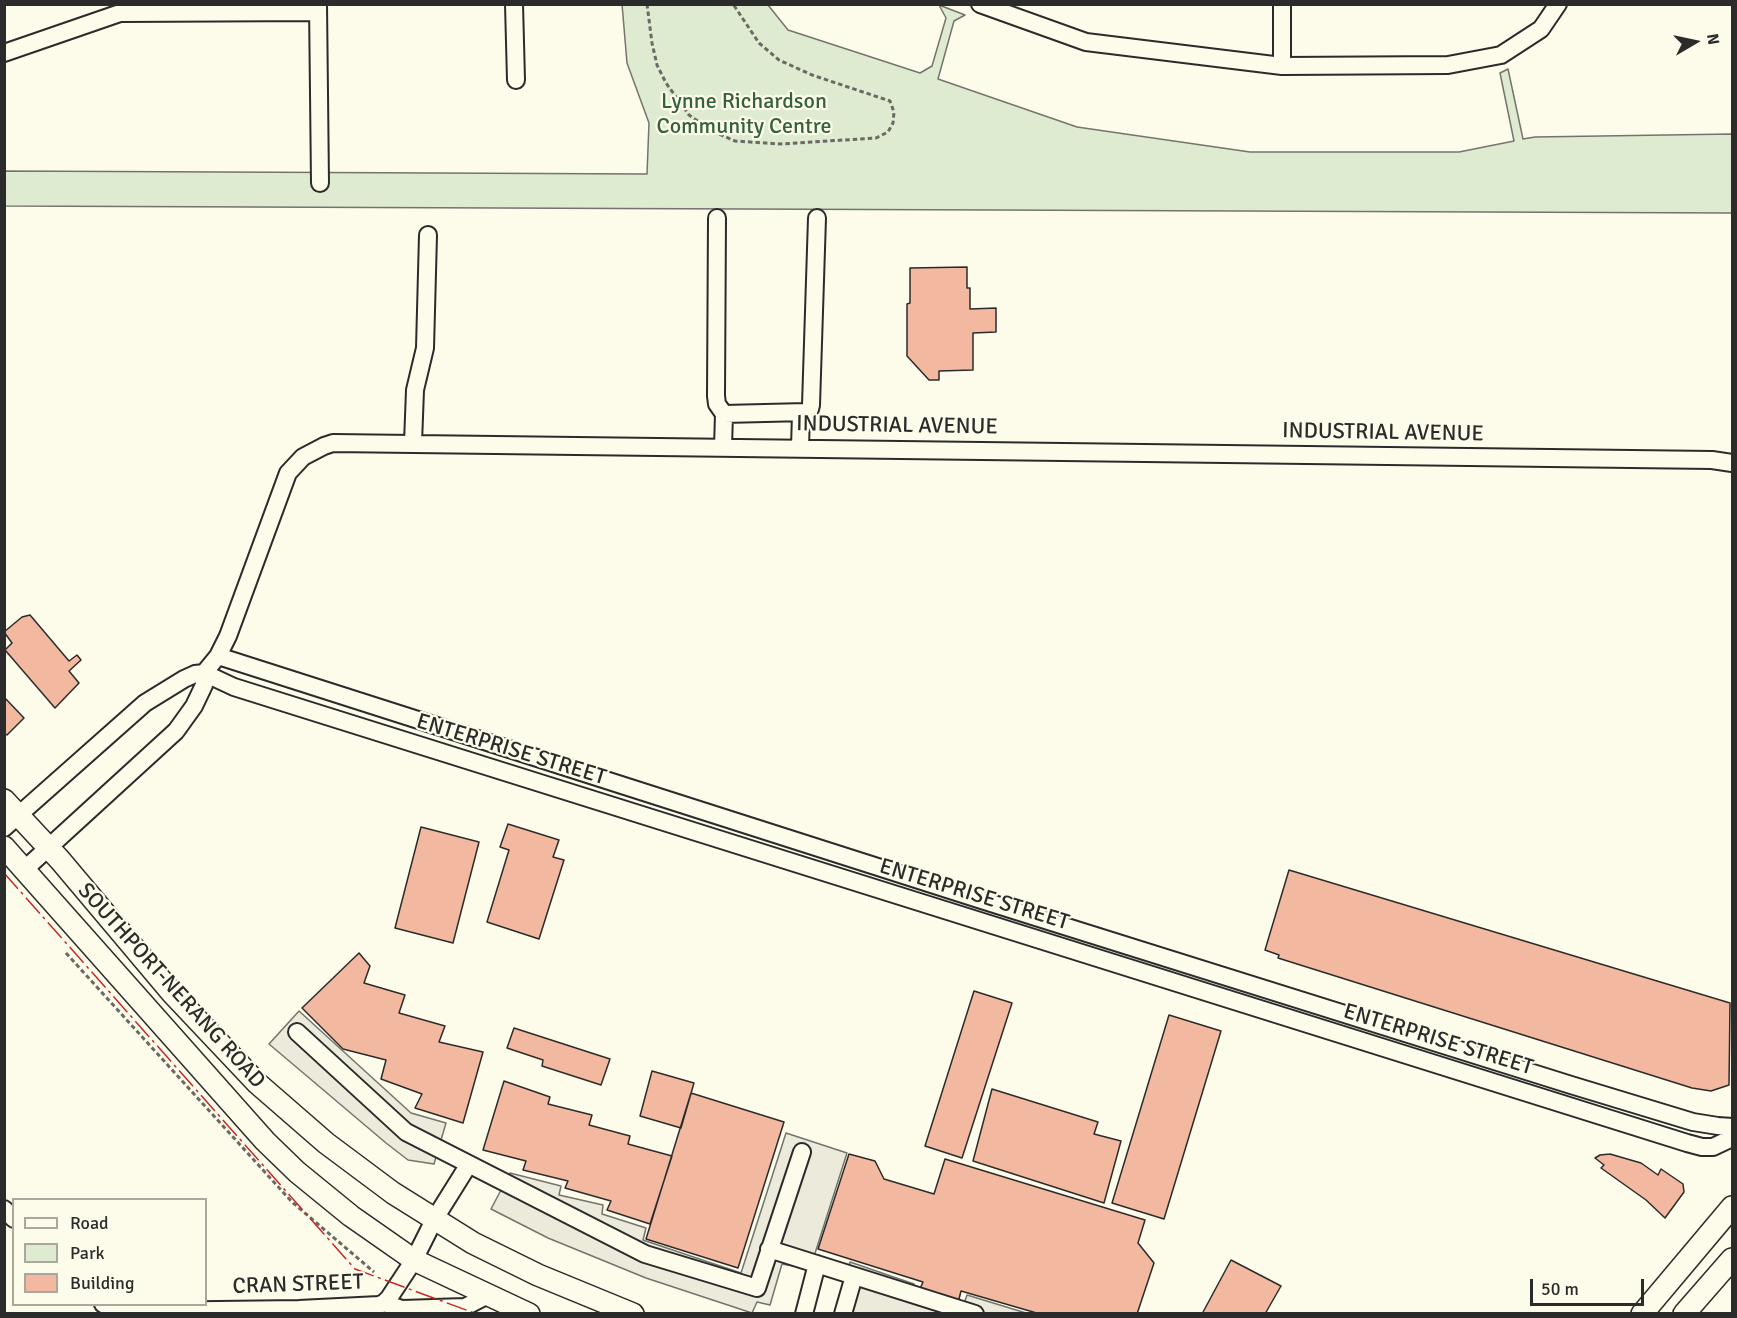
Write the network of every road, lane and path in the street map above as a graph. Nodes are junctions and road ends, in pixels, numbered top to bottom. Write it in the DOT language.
graph roads {
  1 [pos="514,4"];
  2 [pos="647,4"];
  3 [pos="733,4"];
  4 [pos="980,4"];
  5 [pos="1282,4"];
  6 [pos="1558,4"];
  7 [pos="318,8"];
  8 [pos="4,53"];
  9 [pos="1282,66"];
  10 [pos="516,80"];
  11 [pos="320,183"];
  12 [pos="717,218"];
  13 [pos="817,218"];
  14 [pos="428,236"];
  15 [pos="801,413"];
  16 [pos="724,414"];
  17 [pos="413,443"];
  18 [pos="723,447"];
  19 [pos="800,448"];
  20 [pos="1732,463"];
  21 [pos="218,656"];
  22 [pos="204,673"];
  23 [pos="9,814"];
  24 [pos="4,847"];
  25 [pos="48,847"];
  26 [pos="25,869"];
  27 [pos="66,952"];
  28 [pos="297,1032"];
  29 [pos="1732,1127"];
  30 [pos="1732,1138"];
  31 [pos="802,1152"];
  32 [pos="469,1164"];
  33 [pos="1732,1207"];
  34 [pos="434,1220"];
  35 [pos="770,1249"];
  36 [pos="1732,1259"];
  37 [pos="414,1260"];
  38 [pos="817,1264"];
  39 [pos="374,1272"];
  40 [pos="854,1276"];
  41 [pos="384,1302"];
  42 [pos="498,1304"];
  43 [pos="110,1307"];
  44 [pos="299,1311"];
  45 [pos="529,1314"];
  46 [pos="633,1314"];
  47 [pos="804,1314"];
  48 [pos="843,1314"];
  49 [pos="975,1314"];
  50 [pos="1642,1314"];
  51 [pos="1684,1314"];
  1 -- 10 [label="street"];
  2 -- 3 [label="path"];
  4 -- 9 [label="street"];
  5 -- 9 [label="street"];
  6 -- 9 [label="street"];
  7 -- 8 [label="street"];
  7 -- 11 [label="street"];
  12 -- 16 [label="street"];
  13 -- 15 [label="street"];
  14 -- 17 [label="street"];
  15 -- 16 [label="street"];
  15 -- 19 [label="street"];
  16 -- 18 [label="street"];
  17 -- 18 [label="street, INDUSTRIAL AVENUE"];
  17 -- 21 [label="street, INDUSTRIAL AVENUE"];
  18 -- 19 [label="street, INDUSTRIAL AVENUE"];
  19 -- 20 [label="street, INDUSTRIAL AVENUE"];
  21 -- 22 [label="street, INDUSTRIAL AVENUE"];
  21 -- 29 [label="street, ENTERPRISE STREET"];
  22 -- 23 [label="street, INDUSTRIAL AVENUE"];
  22 -- 25 [label="street, INDUSTRIAL AVENUE"];
  22 -- 30 [label="street, ENTERPRISE STREET"];
  23 -- 25 [label="main road, SOUTHPORT-NERANG ROAD"];
  24 -- 26 [label="main road, SOUTHPORT-NERANG ROAD"];
  25 -- 26 [label="street, INDUSTRIAL AVENUE"];
  25 -- 34 [label="main road, SOUTHPORT-NERANG ROAD"];
  26 -- 37 [label="main road, SOUTHPORT-NERANG ROAD"];
  27 -- 39 [label="path"];
  28 -- 32 [label="street"];
  31 -- 35 [label="street"];
  32 -- 34 [label="street, CRAN STREET"];
  32 -- 35 [label="street"];
  33 -- 50 [label="main road"];
  34 -- 37 [label="street, CRAN STREET"];
  34 -- 46 [label="main road, SOUTHPORT-NERANG ROAD"];
  35 -- 38 [label="street"];
  36 -- 51 [label="main road"];
  37 -- 41 [label="street, CRAN STREET"];
  37 -- 42 [label="main road, SOUTHPORT-NERANG ROAD"];
  38 -- 40 [label="street"];
  38 -- 47 [label="street"];
  40 -- 48 [label="street"];
  40 -- 49 [label="street"];
  41 -- 42 [label="street"];
  41 -- 44 [label="street, CRAN STREET"];
  42 -- 45 [label="main road, SOUTHPORT-NERANG ROAD"];
  43 -- 44 [label="street, CRAN STREET"];
}
